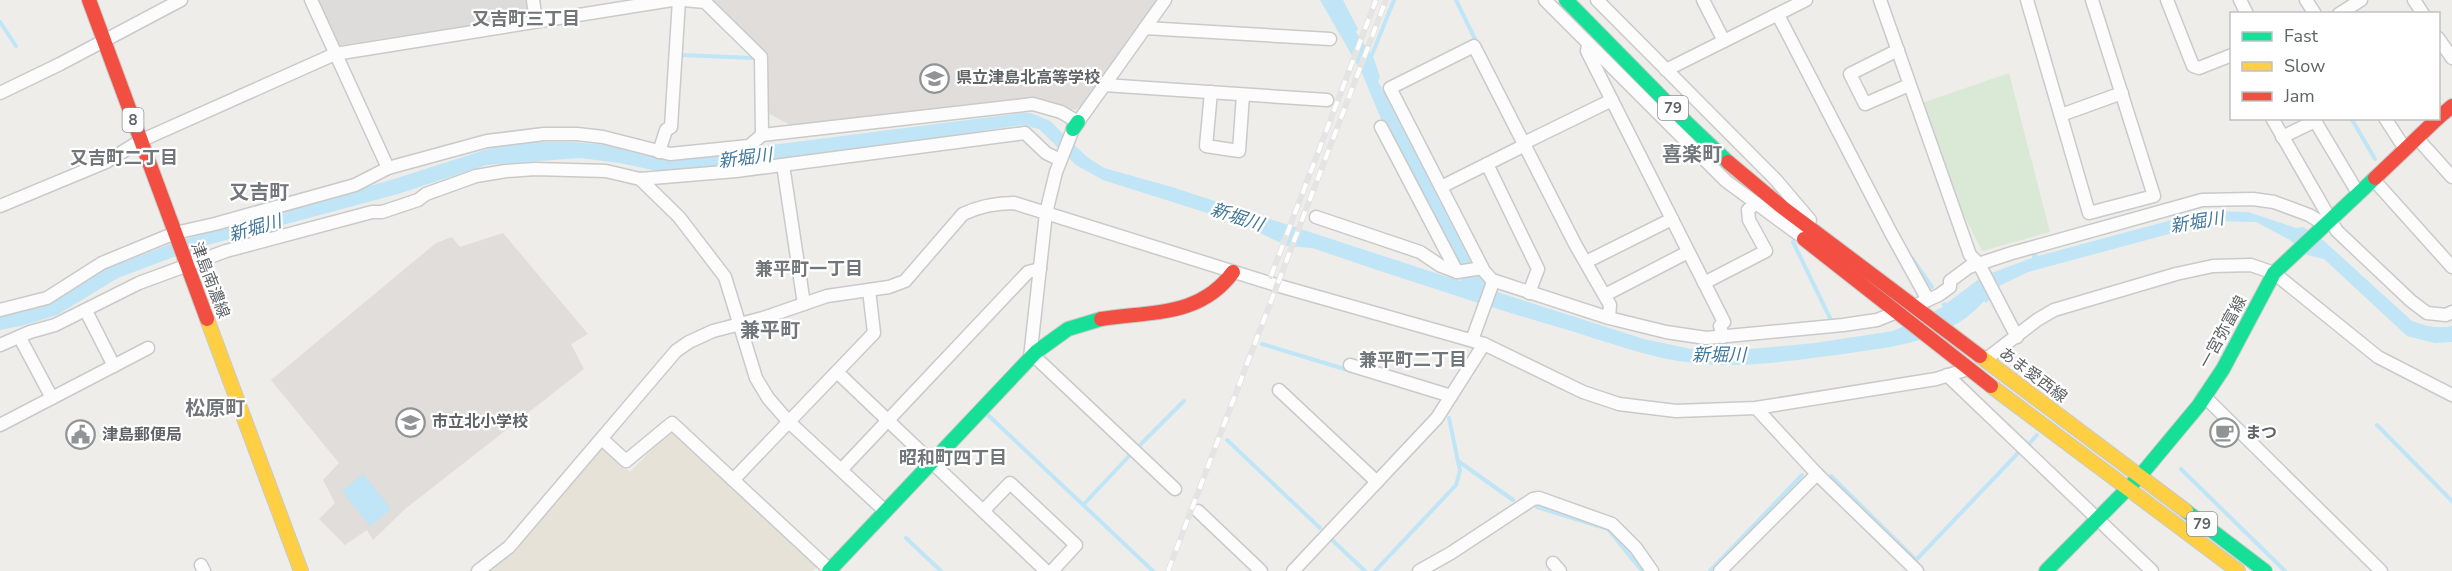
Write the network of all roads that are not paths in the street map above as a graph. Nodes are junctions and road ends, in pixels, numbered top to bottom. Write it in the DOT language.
graph roads {
  1 [pos="89,0"];
  2 [pos="181,0"];
  3 [pos="311,0"];
  4 [pos="533,0"];
  5 [pos="672,0"];
  6 [pos="678,0"];
  7 [pos="684,0"];
  8 [pos="1165,0"];
  9 [pos="1545,0"];
  10 [pos="1597,0"];
  11 [pos="1703,0"];
  12 [pos="1776,0"];
  13 [pos="1806,0"];
  14 [pos="1880,0"];
  15 [pos="2027,0"];
  16 [pos="2092,0"];
  17 [pos="2168,0"];
  18 [pos="2361,0"];
  19 [pos="638,2"];
  20 [pos="1568,2"];
  21 [pos="2346,9"];
  22 [pos="1780,14"];
  23 [pos="536,21"];
  24 [pos="1145,28"];
  25 [pos="1330,39"];
  26 [pos="2440,40"];
  27 [pos="104,41"];
  28 [pos="1724,41"];
  29 [pos="1588,43"];
  30 [pos="1898,50"];
  31 [pos="335,54"];
  32 [pos="2230,56"];
  33 [pos="2452,58"];
  34 [pos="1666,70"];
  35 [pos="1909,84"];
  36 [pos="1104,85"];
  37 [pos="1631,87"];
  38 [pos="1211,92"];
  39 [pos="0,93"];
  40 [pos="2122,93"];
  41 [pos="1243,95"];
  42 [pos="1611,98"];
  43 [pos="1327,100"];
  44 [pos="2061,115"];
  45 [pos="2273,120"];
  46 [pos="2386,120"];
  47 [pos="2431,121"];
  48 [pos="1075,125"];
  49 [pos="1381,127"];
  50 [pos="762,135"];
  51 [pos="2282,137"];
  52 [pos="2417,138"];
  53 [pos="140,141"];
  54 [pos="1524,144"];
  55 [pos="2405,149"];
  56 [pos="659,152"];
  57 [pos="1061,157"];
  58 [pos="1486,164"];
  59 [pos="783,165"];
  60 [pos="388,168"];
  61 [pos="2452,177"];
  62 [pos="640,179"];
  63 [pos="2373,179"];
  64 [pos="1441,187"];
  65 [pos="2358,193"];
  66 [pos="1755,203"];
  67 [pos="0,206"];
  68 [pos="1781,208"];
  69 [pos="1046,213"];
  70 [pos="1316,217"];
  71 [pos="1672,219"];
  72 [pos="2324,224"];
  73 [pos="1816,232"];
  74 [pos="1798,234"];
  75 [pos="176,236"];
  76 [pos="1688,252"];
  77 [pos="1586,262"];
  78 [pos="186,263"];
  79 [pos="1980,264"];
  80 [pos="2452,267"];
  81 [pos="1040,268"];
  82 [pos="1480,268"];
  83 [pos="1233,272"];
  84 [pos="1457,272"];
  85 [pos="2274,273"];
  86 [pos="1492,282"];
  87 [pos="1704,283"];
  88 [pos="869,290"];
  89 [pos="1529,293"];
  90 [pos="1605,295"];
  91 [pos="804,304"];
  92 [pos="1920,304"];
  93 [pos="0,310"];
  94 [pos="86,311"];
  95 [pos="2452,312"];
  96 [pos="1900,314"];
  97 [pos="1609,318"];
  98 [pos="739,324"];
  99 [pos="1723,337"];
  100 [pos="2017,337"];
  101 [pos="20,338"];
  102 [pos="1478,342"];
  103 [pos="0,345"];
  104 [pos="148,348"];
  105 [pos="1031,357"];
  106 [pos="1985,360"];
  107 [pos="1350,365"];
  108 [pos="114,366"];
  109 [pos="1968,369"];
  110 [pos="837,372"];
  111 [pos="1947,375"];
  112 [pos="1279,390"];
  113 [pos="2452,395"];
  114 [pos="1451,396"];
  115 [pos="2204,396"];
  116 [pos="52,398"];
  117 [pos="1756,408"];
  118 [pos="788,421"];
  119 [pos="888,421"];
  120 [pos="0,425"];
  121 [pos="602,439"];
  122 [pos="932,462"];
  123 [pos="841,470"];
  124 [pos="1817,474"];
  125 [pos="2140,476"];
  126 [pos="734,480"];
  127 [pos="1377,482"];
  128 [pos="2126,488"];
  129 [pos="1175,489"];
  130 [pos="885,511"];
  131 [pos="983,511"];
  132 [pos="1198,512"];
  133 [pos="2097,518"];
  134 [pos="301,571"];
  135 [pos="478,571"];
  136 [pos="830,571"];
  137 [pos="1046,571"];
  138 [pos="1052,571"];
  139 [pos="1261,571"];
  140 [pos="1293,571"];
  141 [pos="1419,571"];
  142 [pos="1652,571"];
  143 [pos="1720,571"];
  144 [pos="1917,571"];
  145 [pos="2046,571"];
  146 [pos="2152,571"];
  147 [pos="2238,571"];
  148 [pos="2265,571"];
  149 [pos="2381,571"];
  1 -- 27 [label="main road, 津島南濃線 / 8"];
  2 -- 27 [label="street"];
  3 -- 31 [label="street"];
  4 -- 23 [label="street"];
  5 -- 19 [label="street"];
  6 -- 56 [label="street"];
  7 -- 50 [label="street"];
  8 -- 24 [label="street"];
  9 -- 29 [label="street"];
  10 -- 34 [label="street"];
  11 -- 28 [label="street"];
  12 -- 22 [label="street"];
  13 -- 22 [label="street"];
  14 -- 30 [label="street"];
  15 -- 44 [label="street"];
  16 -- 40 [label="street"];
  17 -- 32 [label="street"];
  18 -- 21 [label="street"];
  19 -- 23 [label="street"];
  20 -- 68 [label="main road, あま愛西線 / 79"];
  22 -- 28 [label="street"];
  22 -- 92 [label="street"];
  23 -- 31 [label="street"];
  24 -- 25 [label="street"];
  24 -- 36 [label="street"];
  26 -- 33 [label="street"];
  27 -- 39 [label="street"];
  27 -- 53 [label="main road, 津島南濃線 / 8"];
  28 -- 34 [label="street"];
  29 -- 37 [label="street"];
  29 -- 42 [label="street"];
  30 -- 35 [label="street"];
  30 -- 35 [label="street"];
  31 -- 53 [label="street"];
  31 -- 60 [label="street"];
  34 -- 73 [label="street"];
  35 -- 79 [label="street"];
  36 -- 38 [label="street"];
  36 -- 48 [label="street"];
  37 -- 42 [label="street"];
  37 -- 66 [label="street"];
  38 -- 41 [label="street"];
  38 -- 41 [label="street"];
  40 -- 44 [label="street"];
  40 -- 44 [label="street"];
  41 -- 43 [label="street"];
  42 -- 54 [label="street"];
  42 -- 71 [label="street"];
  45 -- 51 [label="street"];
  46 -- 55 [label="street"];
  47 -- 52 [label="main road, 一宮弥富線"];
  48 -- 50 [label="street"];
  48 -- 57 [label="street"];
  49 -- 84 [label="street"];
  50 -- 56 [label="street"];
  51 -- 65 [label="street"];
  51 -- 72 [label="street"];
  52 -- 55 [label="main road, 一宮弥富線"];
  52 -- 61 [label="street"];
  53 -- 67 [label="street"];
  53 -- 75 [label="main road, 津島南濃線 / 8"];
  54 -- 58 [label="street"];
  54 -- 64 [label="street"];
  54 -- 77 [label="street"];
  55 -- 63 [label="main road, 一宮弥富線"];
  56 -- 60 [label="street"];
  57 -- 59 [label="street"];
  57 -- 69 [label="street"];
  58 -- 64 [label="street"];
  58 -- 89 [label="street"];
  59 -- 62 [label="street"];
  59 -- 91 [label="street"];
  60 -- 75 [label="street"];
  62 -- 78 [label="street"];
  62 -- 98 [label="street"];
  63 -- 65 [label="main road, 一宮弥富線"];
  63 -- 80 [label="street"];
  64 -- 82 [label="street"];
  65 -- 72 [label="main road, 一宮弥富線"];
  66 -- 74 [label="street"];
  66 -- 87 [label="street"];
  68 -- 73 [label="main road, あま愛西線 / 79"];
  68 -- 74 [label="main road, あま愛西線 / 79"];
  69 -- 81 [label="street"];
  69 -- 83 [label="street"];
  69 -- 88 [label="street"];
  70 -- 84 [label="street"];
  71 -- 76 [label="street"];
  71 -- 77 [label="street"];
  72 -- 79 [label="street"];
  72 -- 85 [label="main road, 一宮弥富線"];
  72 -- 95 [label="street"];
  73 -- 92 [label="main road, あま愛西線 / 79"];
  74 -- 96 [label="main road, あま愛西線 / 79"];
  75 -- 78 [label="main road, 津島南濃線 / 8"];
  75 -- 93 [label="street"];
  76 -- 87 [label="street"];
  76 -- 90 [label="street"];
  77 -- 90 [label="street"];
  78 -- 94 [label="street"];
  78 -- 134 [label="main road, 津島南濃線 / 8"];
  79 -- 92 [label="street"];
  79 -- 100 [label="street"];
  81 -- 105 [label="street"];
  81 -- 119 [label="street"];
  82 -- 84 [label="street"];
  82 -- 86 [label="street"];
  83 -- 102 [label="street"];
  83 -- 105 [label="main road"];
  85 -- 100 [label="street"];
  85 -- 113 [label="street"];
  85 -- 115 [label="main road, 一宮弥富線"];
  86 -- 89 [label="street"];
  86 -- 102 [label="street"];
  87 -- 99 [label="street"];
  88 -- 91 [label="street"];
  88 -- 110 [label="street"];
  89 -- 97 [label="street"];
  90 -- 97 [label="street"];
  91 -- 98 [label="street"];
  92 -- 106 [label="main road, あま愛西線 / 79"];
  94 -- 101 [label="street"];
  94 -- 108 [label="street"];
  96 -- 99 [label="street"];
  96 -- 109 [label="main road, あま愛西線 / 79"];
  97 -- 99 [label="street"];
  98 -- 118 [label="street"];
  98 -- 121 [label="street"];
  100 -- 106 [label="street"];
  101 -- 103 [label="street"];
  101 -- 116 [label="street"];
  102 -- 114 [label="street"];
  102 -- 117 [label="street"];
  104 -- 108 [label="street"];
  105 -- 122 [label="main road"];
  105 -- 129 [label="street"];
  106 -- 125 [label="main road, あま愛西線 / 79"];
  107 -- 114 [label="street"];
  108 -- 116 [label="street"];
  109 -- 111 [label="street"];
  109 -- 128 [label="main road, あま愛西線 / 79"];
  110 -- 118 [label="street"];
  110 -- 119 [label="street"];
  111 -- 117 [label="street"];
  111 -- 133 [label="street"];
  112 -- 127 [label="street"];
  114 -- 127 [label="street"];
  115 -- 125 [label="main road, 一宮弥富線"];
  115 -- 149 [label="street"];
  116 -- 120 [label="street"];
  117 -- 124 [label="street"];
  118 -- 123 [label="street"];
  118 -- 126 [label="street"];
  119 -- 122 [label="street"];
  119 -- 123 [label="street"];
  121 -- 126 [label="street"];
  121 -- 135 [label="street"];
  122 -- 130 [label="main road"];
  122 -- 131 [label="street"];
  123 -- 130 [label="street"];
  124 -- 143 [label="street"];
  124 -- 144 [label="street"];
  125 -- 128 [label="main road, 一宮弥富線"];
  125 -- 148 [label="main road, あま愛西線 / 79"];
  126 -- 136 [label="street"];
  127 -- 140 [label="street"];
  128 -- 133 [label="main road, 一宮弥富線"];
  128 -- 147 [label="main road, あま愛西線 / 79"];
  130 -- 136 [label="main road"];
  131 -- 137 [label="street"];
  131 -- 138 [label="street"];
  132 -- 139 [label="street"];
  133 -- 145 [label="main road, 一宮弥富線"];
  133 -- 146 [label="street"];
  141 -- 142 [label="street"];
}
